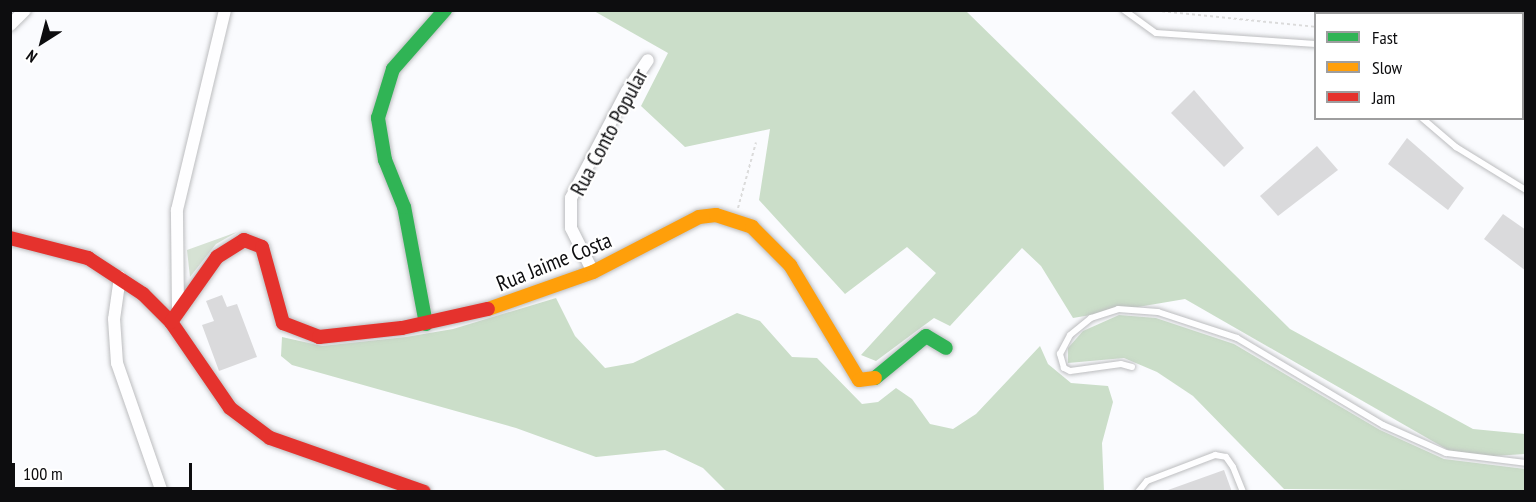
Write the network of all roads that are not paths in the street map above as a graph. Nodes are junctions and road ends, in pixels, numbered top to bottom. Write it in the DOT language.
graph roads {
  1 [pos="25,10"];
  2 [pos="225,10"];
  3 [pos="445,10"];
  4 [pos="1124,10"];
  5 [pos="1469,10"];
  6 [pos="1428,12"];
  7 [pos="10,25"];
  8 [pos="1314,44"];
  9 [pos="648,60"];
  10 [pos="1425,120"];
  11 [pos="1526,178"];
  12 [pos="1516,182"];
  13 [pos="1526,190"];
  14 [pos="10,238"];
  15 [pos="593,272"];
  16 [pos="120,277"];
  17 [pos="174,317"];
  18 [pos="426,324"];
  19 [pos="946,348"];
  20 [pos="1132,367"];
  21 [pos="1526,463"];
  22 [pos="162,492"];
  23 [pos="424,492"];
  24 [pos="1137,492"];
  25 [pos="1243,492"];
  1 -- 7 [label="street"];
  2 -- 17 [label="street"];
  3 -- 18 [label="street"];
  4 -- 8 [label="lane"];
  5 -- 6 [label="street"];
  9 -- 15 [label="street, Rua Conto Popular"];
  10 -- 12 [label="lane"];
  11 -- 12 [label="lane"];
  12 -- 13 [label="lane"];
  14 -- 16 [label="street"];
  15 -- 18 [label="street, Rua Jaime Costa"];
  15 -- 19 [label="street, Rua Jaime Costa"];
  16 -- 17 [label="street"];
  16 -- 22 [label="street"];
  17 -- 18 [label="street, Rua Jaime Costa"];
  17 -- 23 [label="street"];
  20 -- 21 [label="lane"];
  24 -- 25 [label="lane"];
}
